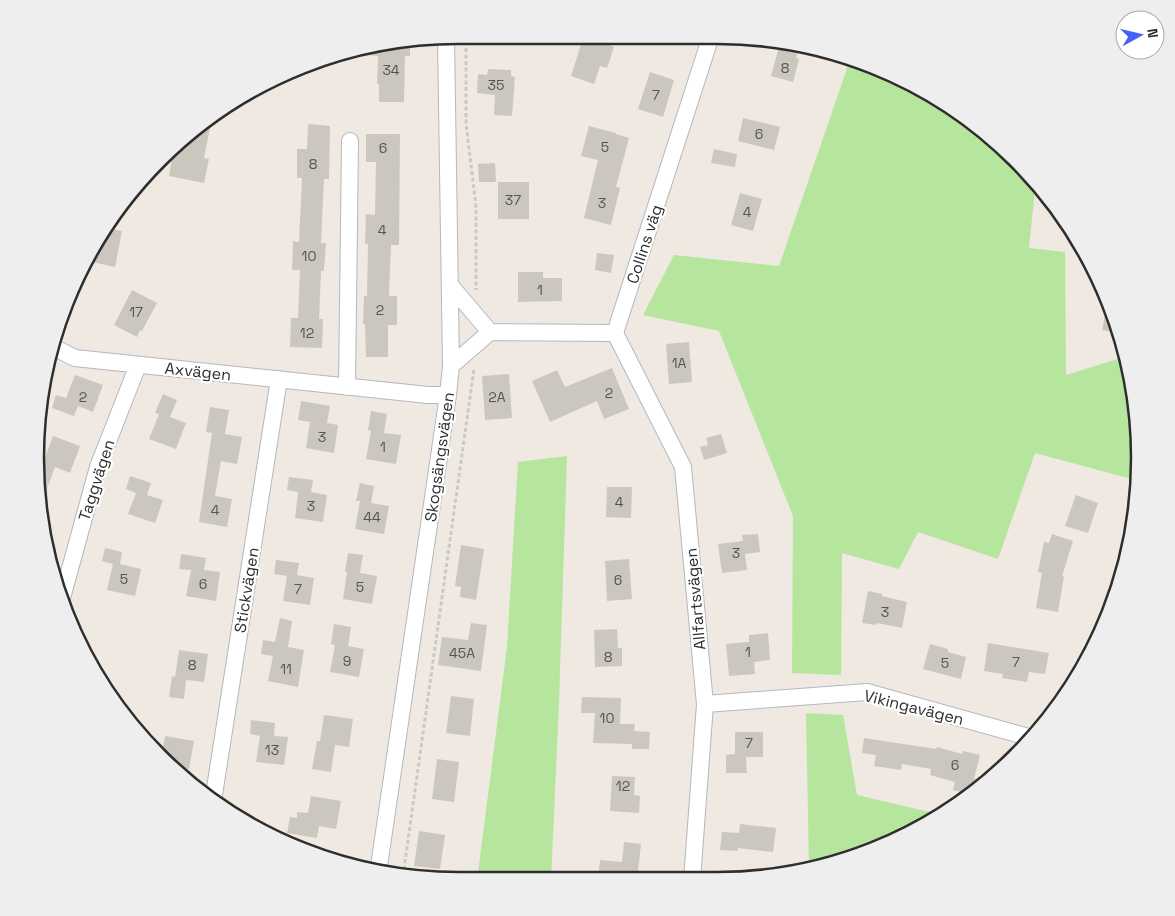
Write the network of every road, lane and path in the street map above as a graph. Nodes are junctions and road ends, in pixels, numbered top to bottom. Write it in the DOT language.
graph roads {
  1 [pos="446,44"];
  2 [pos="708,44"];
  3 [pos="350,140"];
  4 [pos="450,285"];
  5 [pos="490,332"];
  6 [pos="615,333"];
  7 [pos="58,350"];
  8 [pos="138,365"];
  9 [pos="451,366"];
  10 [pos="278,379"];
  11 [pos="348,386"];
  12 [pos="448,396"];
  13 [pos="65,587"];
  14 [pos="705,704"];
  15 [pos="1024,736"];
  16 [pos="214,793"];
  17 [pos="379,864"];
  18 [pos="693,872"];
  1 -- 4 [label="street, Skogsängsvägen"];
  2 -- 6 [label="street, Collins väg"];
  3 -- 11 [label="street"];
  4 -- 5 [label="street"];
  4 -- 9 [label="street, Skogsängsvägen"];
  5 -- 6 [label="street"];
  5 -- 9 [label="street"];
  6 -- 14 [label="street, Allfartsvägen"];
  7 -- 8 [label="street, Axvägen"];
  8 -- 10 [label="street, Axvägen"];
  8 -- 13 [label="street, Taggvägen"];
  9 -- 12 [label="street, Skogsängsvägen"];
  10 -- 11 [label="street, Axvägen"];
  10 -- 16 [label="street, Stickvägen"];
  11 -- 12 [label="street, Axvägen"];
  12 -- 17 [label="street, Skogsängsvägen"];
  14 -- 15 [label="street, Vikingavägen"];
  14 -- 18 [label="street, Allfartsvägen"];
}
